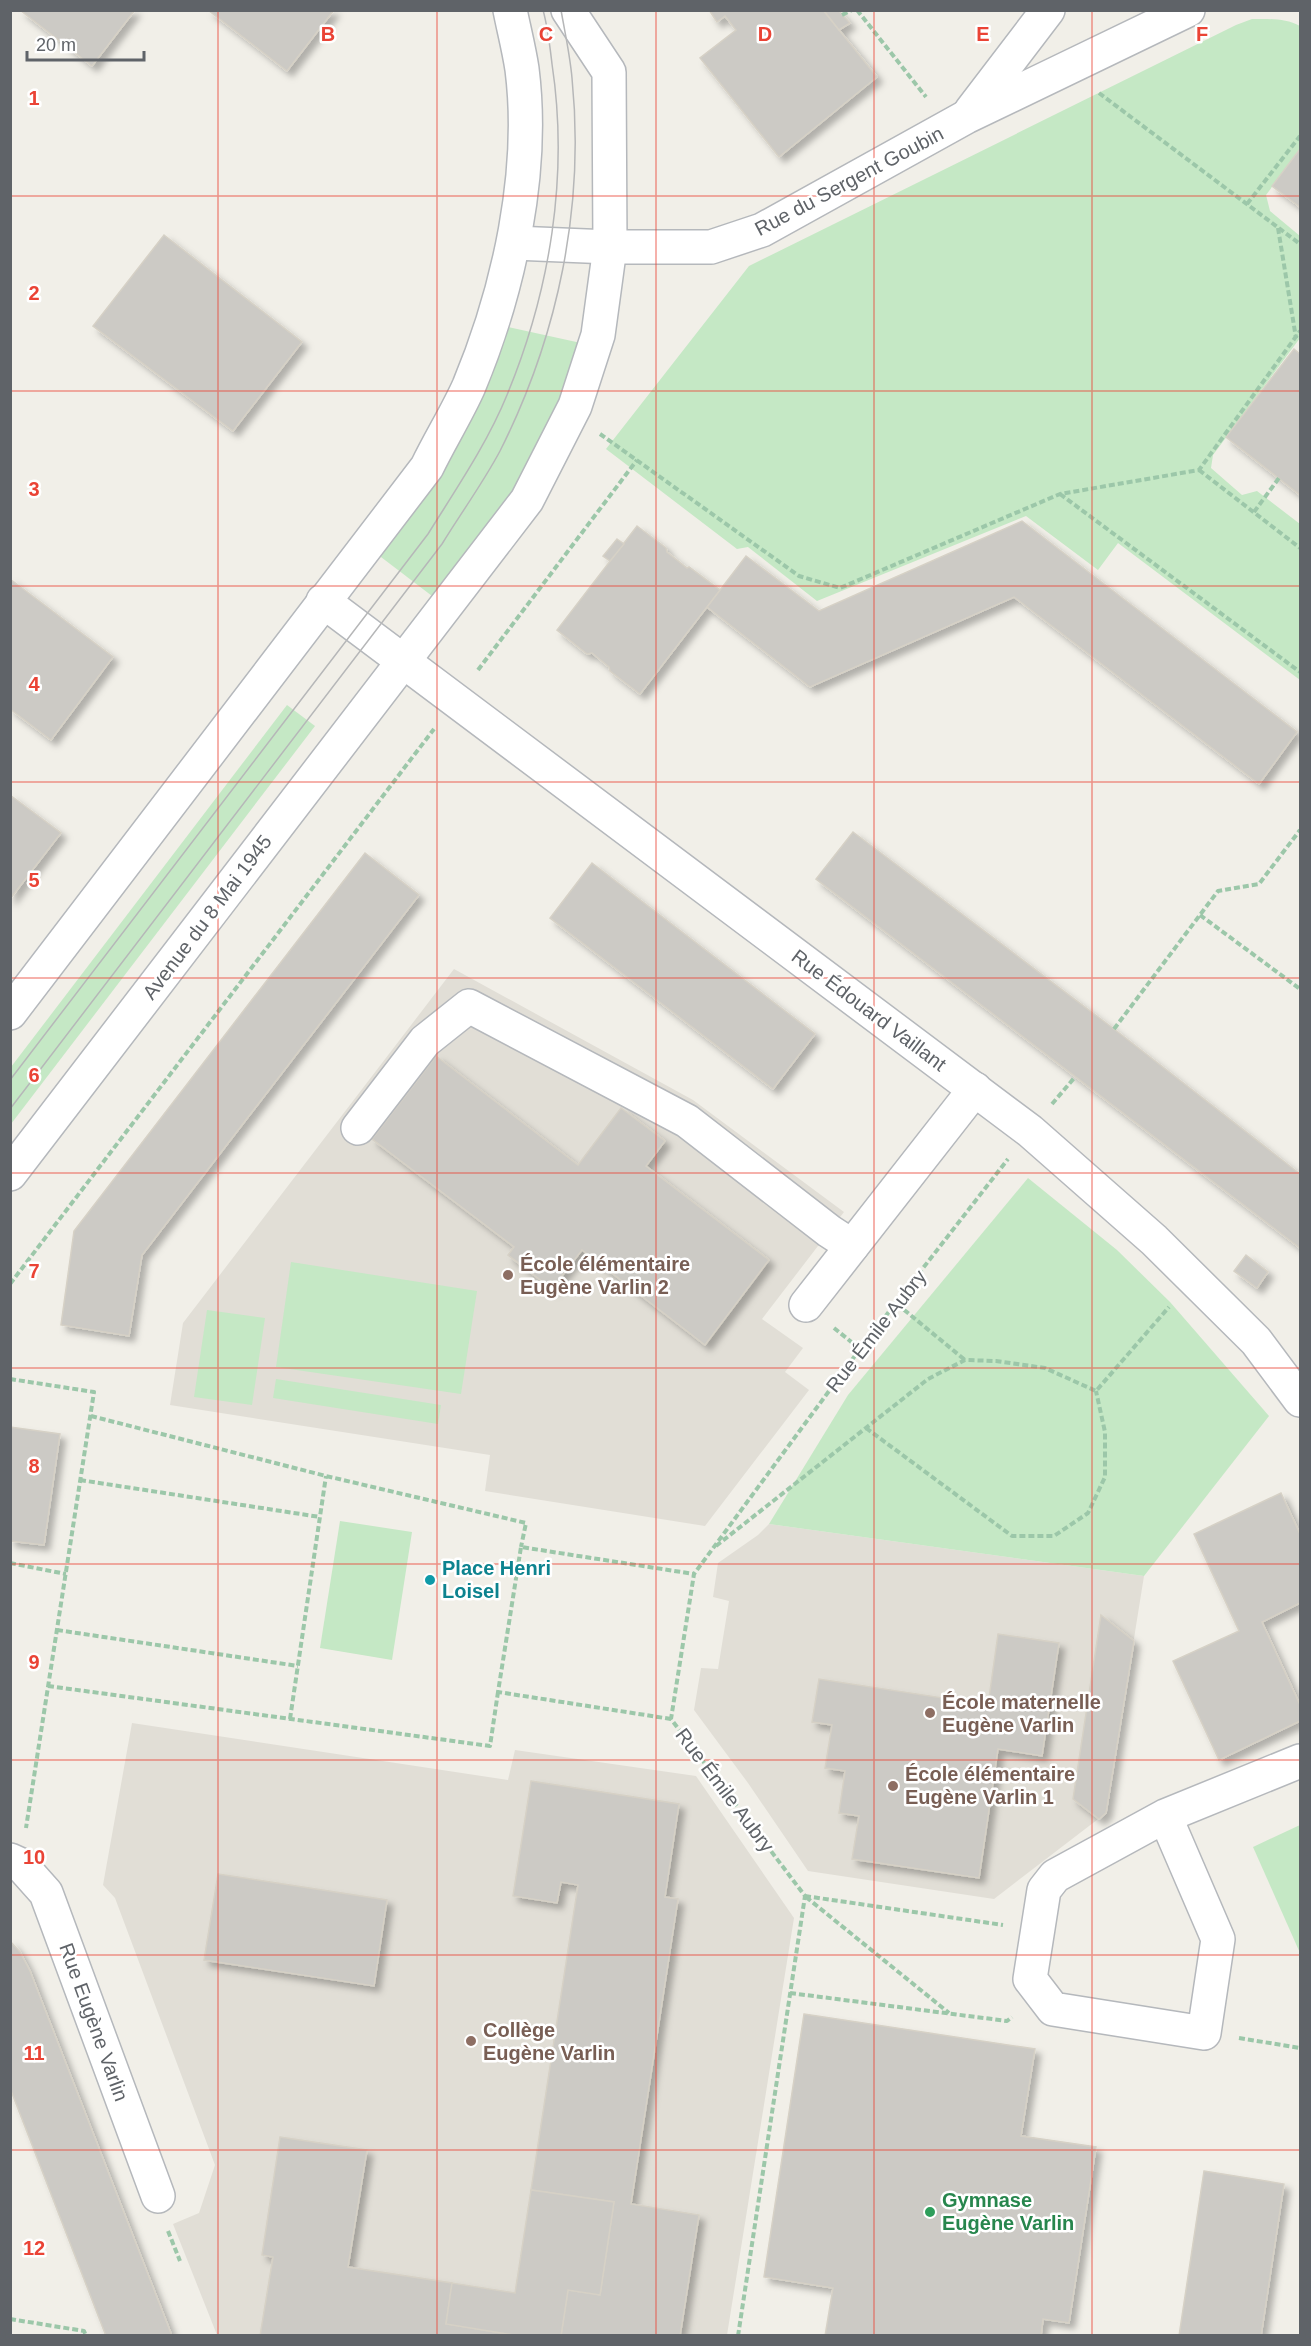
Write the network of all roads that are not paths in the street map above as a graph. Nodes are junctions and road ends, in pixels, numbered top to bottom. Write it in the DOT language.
graph roads {
  1 [pos="510,10"];
  2 [pos="568,10"];
  3 [pos="1048,10"];
  4 [pos="1188,10"];
  5 [pos="959,122"];
  6 [pos="514,243"];
  7 [pos="610,247"];
  8 [pos="323,601"];
  9 [pos="403,659"];
  10 [pos="10,1013"];
  11 [pos="975,1089"];
  12 [pos="358,1128"];
  13 [pos="10,1174"];
  14 [pos="852,1246"];
  15 [pos="806,1305"];
  16 [pos="1300,1400"];
  17 [pos="1300,1761"];
  18 [pos="1165,1816"];
  19 [pos="16,1862"];
  20 [pos="158,2196"];
  1 -- 6 [label="street"];
  2 -- 7 [label="street, Avenue du 8 Mai 1945"];
  3 -- 5 [label="street, Rue du Sergent Goubin"];
  4 -- 5 [label="street, Rue du Sergent Goubin"];
  5 -- 7 [label="street, Rue du Sergent Goubin"];
  6 -- 7 [label="street, Rue du Sergent Goubin"];
  6 -- 8 [label="street"];
  7 -- 9 [label="street, Avenue du 8 Mai 1945"];
  8 -- 9 [label="street"];
  8 -- 10 [label="street"];
  9 -- 11 [label="street, Rue Édouard Vaillant"];
  9 -- 13 [label="street, Avenue du 8 Mai 1945"];
  11 -- 14 [label="street"];
  11 -- 16 [label="street, Rue Édouard Vaillant"];
  12 -- 14 [label="street"];
  14 -- 15 [label="street"];
  17 -- 18 [label="street"];
  18 -- 18 [label="street"];
  19 -- 20 [label="street, Rue Eugène Varlin"];
}
